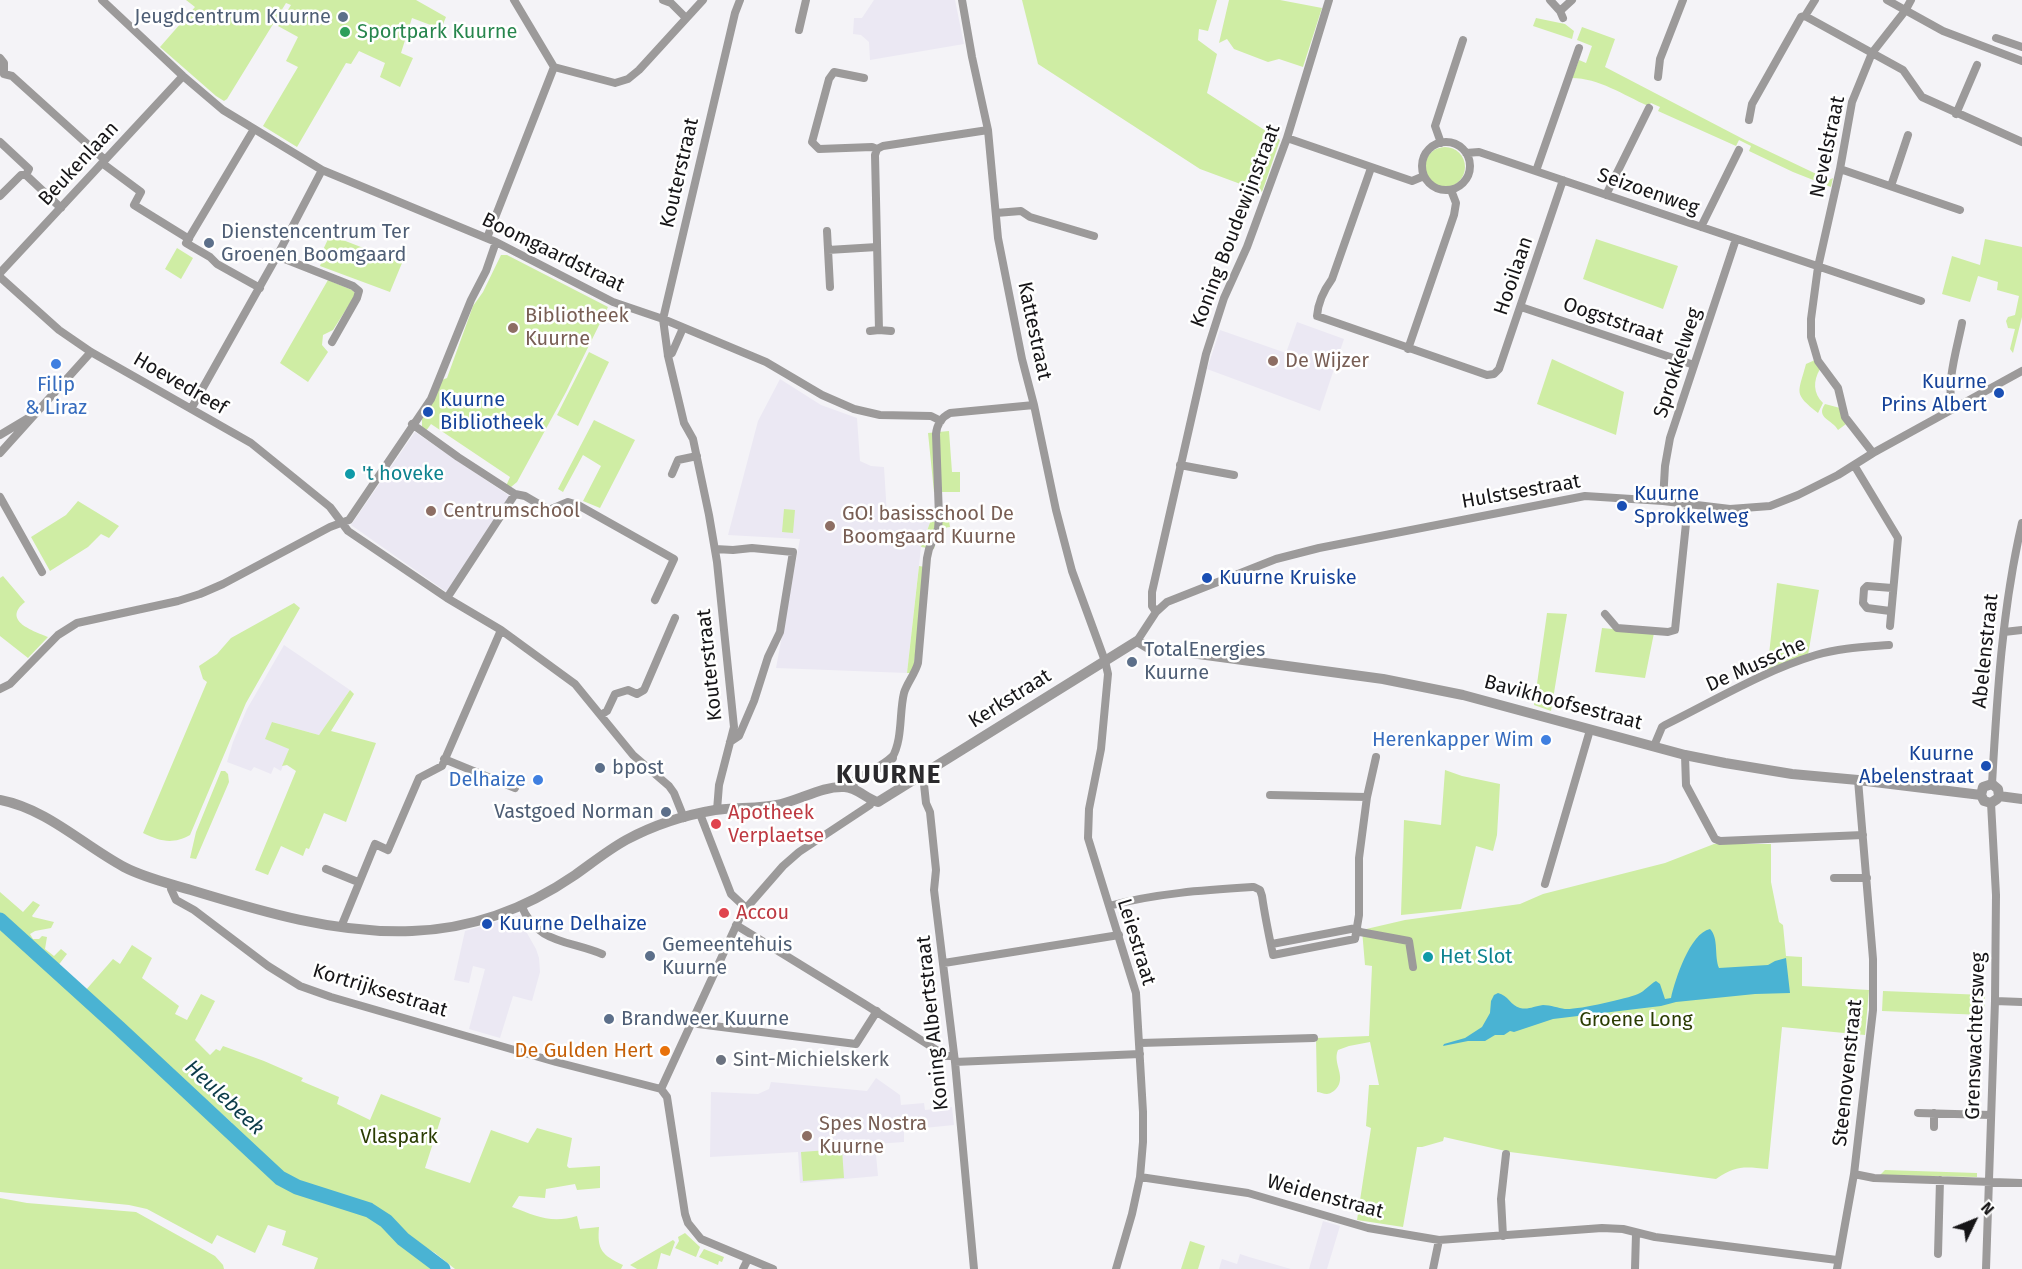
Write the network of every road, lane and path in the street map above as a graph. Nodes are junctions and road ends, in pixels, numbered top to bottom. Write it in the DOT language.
graph roads {
  1 [pos="102,0"];
  2 [pos="514,0"];
  3 [pos="663,0"];
  4 [pos="704,0"];
  5 [pos="740,0"];
  6 [pos="806,0"];
  7 [pos="962,0"];
  8 [pos="1329,0"];
  9 [pos="1550,0"];
  10 [pos="1572,0"];
  11 [pos="1683,0"];
  12 [pos="1815,0"];
  13 [pos="1887,0"];
  14 [pos="1911,0"];
  15 [pos="1905,10"];
  16 [pos="1805,16"];
  17 [pos="686,18"];
  18 [pos="799,30"];
  19 [pos="1995,38"];
  20 [pos="1463,40"];
  21 [pos="2022,47"];
  22 [pos="1579,48"];
  23 [pos="1872,53"];
  24 [pos="0,58"];
  25 [pos="2022,61"];
  26 [pos="1977,66"];
  27 [pos="554,67"];
  28 [pos="2,75"];
  29 [pos="183,76"];
  30 [pos="1659,77"];
  31 [pos="864,78"];
  32 [pos="1649,108"];
  33 [pos="1956,114"];
  34 [pos="1749,120"];
  35 [pos="254,129"];
  36 [pos="988,130"];
  37 [pos="1908,135"];
  38 [pos="1287,138"];
  39 [pos="2022,141"];
  40 [pos="0,142"];
  41 [pos="1441,142"];
  42 [pos="877,149"];
  43 [pos="1740,150"];
  44 [pos="1466,153"];
  45 [pos="103,161"];
  46 [pos="1371,168"];
  47 [pos="322,170"];
  48 [pos="1840,170"];
  49 [pos="1536,171"];
  50 [pos="26,175"];
  51 [pos="1424,176"];
  52 [pos="1563,180"];
  53 [pos="1891,186"];
  54 [pos="1451,190"];
  55 [pos="1606,195"];
  56 [pos="0,196"];
  57 [pos="61,208"];
  58 [pos="1960,210"];
  59 [pos="996,213"];
  60 [pos="1701,227"];
  61 [pos="827,231"];
  62 [pos="1094,236"];
  63 [pos="189,238"];
  64 [pos="1736,239"];
  65 [pos="491,240"];
  66 [pos="877,247"];
  67 [pos="828,250"];
  68 [pos="278,256"];
  69 [pos="1818,267"];
  70 [pos="0,275"];
  71 [pos="830,287"];
  72 [pos="260,288"];
  73 [pos="1921,301"];
  74 [pos="1521,307"];
  75 [pos="663,320"];
  76 [pos="1962,323"];
  77 [pos="683,328"];
  78 [pos="891,332"];
  79 [pos="332,342"];
  80 [pos="1408,349"];
  81 [pos="92,352"];
  82 [pos="669,356"];
  83 [pos="1694,365"];
  84 [pos="2022,371"];
  85 [pos="1034,405"];
  86 [pos="191,409"];
  87 [pos="1954,409"];
  88 [pos="40,411"];
  89 [pos="941,421"];
  90 [pos="412,424"];
  91 [pos="0,435"];
  92 [pos="0,453"];
  93 [pos="1873,453"];
  94 [pos="697,456"];
  95 [pos="1180,465"];
  96 [pos="1854,465"];
  97 [pos="672,474"];
  98 [pos="1234,475"];
  99 [pos="515,494"];
  100 [pos="0,496"];
  101 [pos="1663,501"];
  102 [pos="1688,504"];
  103 [pos="341,523"];
  104 [pos="2022,523"];
  105 [pos="715,549"];
  106 [pos="42,572"];
  107 [pos="1892,588"];
  108 [pos="447,598"];
  109 [pos="655,600"];
  110 [pos="1890,611"];
  111 [pos="1156,612"];
  112 [pos="1605,614"];
  113 [pos="675,618"];
  114 [pos="1890,626"];
  115 [pos="501,630"];
  116 [pos="2022,630"];
  117 [pos="2004,632"];
  118 [pos="1137,641"];
  119 [pos="1889,645"];
  120 [pos="1105,661"];
  121 [pos="0,689"];
  122 [pos="601,716"];
  123 [pos="1590,730"];
  124 [pos="730,742"];
  125 [pos="1654,746"];
  126 [pos="1685,755"];
  127 [pos="1376,757"];
  128 [pos="892,758"];
  129 [pos="444,759"];
  130 [pos="923,775"];
  131 [pos="1858,780"];
  132 [pos="1992,784"];
  133 [pos="848,787"];
  134 [pos="515,788"];
  135 [pos="1270,795"];
  136 [pos="1981,795"];
  137 [pos="1367,796"];
  138 [pos="1995,799"];
  139 [pos="2022,799"];
  140 [pos="0,800"];
  141 [pos="872,801"];
  142 [pos="717,810"];
  143 [pos="700,814"];
  144 [pos="684,818"];
  145 [pos="1863,835"];
  146 [pos="326,869"];
  147 [pos="1834,878"];
  148 [pos="1867,878"];
  149 [pos="358,882"];
  150 [pos="1545,884"];
  151 [pos="172,885"];
  152 [pos="188,889"];
  153 [pos="188,906"];
  154 [pos="521,906"];
  155 [pos="1109,906"];
  156 [pos="746,908"];
  157 [pos="736,925"];
  158 [pos="341,927"];
  159 [pos="1356,928"];
  160 [pos="1119,935"];
  161 [pos="602,954"];
  162 [pos="944,963"];
  163 [pos="1413,966"];
  164 [pos="1995,1001"];
  165 [pos="2022,1002"];
  166 [pos="877,1011"];
  167 [pos="692,1022"];
  168 [pos="1314,1038"];
  169 [pos="1140,1043"];
  170 [pos="1140,1054"];
  171 [pos="954,1059"];
  172 [pos="663,1091"];
  173 [pos="1918,1113"];
  174 [pos="1934,1113"];
  175 [pos="1991,1115"];
  176 [pos="1934,1127"];
  177 [pos="1506,1154"];
  178 [pos="1854,1174"];
  179 [pos="1140,1177"];
  180 [pos="1940,1180"];
  181 [pos="1989,1182"];
  182 [pos="2022,1183"];
  183 [pos="1636,1233"];
  184 [pos="1503,1236"];
  185 [pos="1439,1240"];
  186 [pos="1938,1254"];
  187 [pos="747,1259"];
  188 [pos="1837,1265"];
  189 [pos="743,1269"];
  190 [pos="773,1269"];
  191 [pos="974,1269"];
  192 [pos="1116,1269"];
  193 [pos="1433,1269"];
  194 [pos="1635,1269"];
  195 [pos="1986,1269"];
  1 -- 29 [label="street, Boomgaardstraat"];
  2 -- 27 [label="street"];
  3 -- 17 [label="street"];
  4 -- 17 [label="street"];
  5 -- 75 [label="street, Kouterstraat"];
  6 -- 18 [label="street"];
  7 -- 36 [label="street, Kattestraat"];
  8 -- 38 [label="street, Koning Boudewijnstraat"];
  9 -- 10 [label="street"];
  11 -- 30 [label="street"];
  12 -- 16 [label="street"];
  13 -- 15 [label="street"];
  14 -- 15 [label="street, Nevelstraat"];
  15 -- 23 [label="street, Nevelstraat"];
  15 -- 25 [label="street"];
  16 -- 23 [label="street"];
  16 -- 34 [label="street"];
  17 -- 27 [label="street"];
  19 -- 21 [label="street"];
  20 -- 41 [label="street"];
  22 -- 49 [label="street"];
  23 -- 33 [label="street"];
  23 -- 48 [label="street, Nevelstraat"];
  24 -- 28 [label="street"];
  26 -- 33 [label="street"];
  27 -- 65 [label="street"];
  28 -- 45 [label="street"];
  29 -- 35 [label="street, Boomgaardstraat"];
  29 -- 45 [label="street, Beukenlaan"];
  31 -- 42 [label="street"];
  32 -- 55 [label="street"];
  33 -- 39 [label="street"];
  35 -- 47 [label="street, Boomgaardstraat"];
  35 -- 63 [label="street"];
  36 -- 42 [label="street"];
  36 -- 59 [label="street, Kattestraat"];
  37 -- 53 [label="street"];
  38 -- 46 [label="street"];
  38 -- 95 [label="street, Koning Boudewijnstraat"];
  40 -- 50 [label="street"];
  41 -- 44 [label="street"];
  41 -- 51 [label="street"];
  42 -- 66 [label="street"];
  43 -- 60 [label="street"];
  44 -- 49 [label="street, Seizoenweg"];
  44 -- 54 [label="street"];
  45 -- 57 [label="street, Beukenlaan"];
  45 -- 63 [label="street"];
  46 -- 51 [label="street"];
  46 -- 80 [label="street"];
  47 -- 65 [label="street, Boomgaardstraat"];
  47 -- 68 [label="street"];
  48 -- 53 [label="street"];
  48 -- 69 [label="street, Nevelstraat"];
  49 -- 52 [label="street, Seizoenweg"];
  50 -- 56 [label="street"];
  50 -- 57 [label="street"];
  51 -- 54 [label="street"];
  52 -- 55 [label="street, Seizoenweg"];
  52 -- 74 [label="street, Hooilaan"];
  53 -- 58 [label="street"];
  54 -- 80 [label="street"];
  55 -- 60 [label="street, Seizoenweg"];
  57 -- 70 [label="street, Beukenlaan"];
  59 -- 62 [label="street"];
  59 -- 85 [label="street, Kattestraat"];
  60 -- 64 [label="street, Seizoenweg"];
  61 -- 67 [label="street"];
  63 -- 72 [label="street"];
  64 -- 69 [label="street, Seizoenweg"];
  64 -- 83 [label="street, Sprokkelweg"];
  65 -- 75 [label="street, Boomgaardstraat"];
  65 -- 90 [label="street"];
  66 -- 67 [label="street"];
  66 -- 78 [label="street"];
  67 -- 71 [label="street"];
  68 -- 72 [label="street"];
  68 -- 79 [label="street"];
  69 -- 73 [label="street, Seizoenweg"];
  69 -- 93 [label="street, Nevelstraat"];
  70 -- 81 [label="street, Hoevedreef"];
  72 -- 86 [label="street"];
  74 -- 80 [label="street, Hooilaan"];
  74 -- 83 [label="street, Oogststraat"];
  75 -- 77 [label="street, Boomgaardstraat"];
  75 -- 82 [label="street, Kouterstraat"];
  76 -- 87 [label="street"];
  77 -- 82 [label="street"];
  77 -- 89 [label="street, Boomgaardstraat"];
  81 -- 86 [label="street, Hoevedreef"];
  81 -- 88 [label="street"];
  82 -- 94 [label="street, Kouterstraat"];
  83 -- 101 [label="street, Sprokkelweg"];
  84 -- 87 [label="street, Hulstsestraat"];
  85 -- 89 [label="street"];
  85 -- 120 [label="street, Kattestraat"];
  86 -- 103 [label="street, Hoevedreef"];
  87 -- 93 [label="street, Hulstsestraat"];
  88 -- 91 [label="street"];
  88 -- 92 [label="street"];
  89 -- 128 [label="street"];
  90 -- 99 [label="street"];
  90 -- 103 [label="street"];
  93 -- 96 [label="street, Hulstsestraat"];
  94 -- 97 [label="street"];
  94 -- 105 [label="street, Kouterstraat"];
  95 -- 98 [label="street"];
  95 -- 111 [label="street, Koning Boudewijnstraat"];
  96 -- 102 [label="street, Hulstsestraat"];
  96 -- 107 [label="street"];
  99 -- 108 [label="street"];
  99 -- 109 [label="street"];
  100 -- 106 [label="street"];
  101 -- 102 [label="street, Hulstsestraat"];
  101 -- 111 [label="street, Hulstsestraat"];
  102 -- 112 [label="street"];
  103 -- 108 [label="street, Hoevedreef"];
  103 -- 121 [label="street"];
  104 -- 117 [label="street, Abelenstraat"];
  105 -- 124 [label="street, Kouterstraat"];
  105 -- 124 [label="street, Kouterstraat"];
  107 -- 110 [label="street"];
  107 -- 110 [label="street"];
  108 -- 115 [label="street, Hoevedreef"];
  110 -- 114 [label="street"];
  111 -- 118 [label="street, Kerkstraat"];
  113 -- 122 [label="street"];
  115 -- 122 [label="street, Hoevedreef"];
  115 -- 129 [label="street"];
  116 -- 117 [label="street"];
  117 -- 132 [label="street, Abelenstraat"];
  118 -- 120 [label="street, Kerkstraat"];
  118 -- 123 [label="street, Bavikhoofsestraat"];
  119 -- 125 [label="street, De Mussche"];
  120 -- 130 [label="street, Kerkstraat"];
  120 -- 155 [label="street, Leiestraat"];
  122 -- 144 [label="street, Hoevedreef"];
  123 -- 125 [label="street, Bavikhoofsestraat"];
  123 -- 150 [label="street"];
  124 -- 142 [label="street, Kouterstraat"];
  125 -- 126 [label="street, Bavikhoofsestraat"];
  126 -- 131 [label="street, Bavikhoofsestraat"];
  126 -- 145 [label="street"];
  127 -- 137 [label="street"];
  128 -- 133 [label="street"];
  129 -- 134 [label="street"];
  129 -- 149 [label="street"];
  130 -- 141 [label="street, Kerkstraat"];
  130 -- 162 [label="street, Koning Albertstraat"];
  131 -- 136 [label="street, Bavikhoofsestraat"];
  131 -- 145 [label="street, Steenovenstraat"];
  132 -- 136 [label="street"];
  132 -- 138 [label="street"];
  133 -- 141 [label="street"];
  133 -- 142 [label="street"];
  135 -- 137 [label="street"];
  136 -- 138 [label="street"];
  137 -- 159 [label="street"];
  138 -- 139 [label="street"];
  138 -- 164 [label="street, Grenswachtersweg"];
  140 -- 151 [label="street"];
  141 -- 156 [label="street, Kerkstraat"];
  142 -- 143 [label="street"];
  143 -- 144 [label="street"];
  143 -- 156 [label="street"];
  144 -- 154 [label="street"];
  145 -- 148 [label="street, Steenovenstraat"];
  146 -- 149 [label="street"];
  147 -- 148 [label="street"];
  148 -- 178 [label="street, Steenovenstraat"];
  149 -- 158 [label="street"];
  151 -- 152 [label="street"];
  151 -- 153 [label="street, Kortrijksestraat"];
  152 -- 153 [label="street"];
  152 -- 158 [label="street"];
  153 -- 172 [label="street, Kortrijksestraat"];
  154 -- 158 [label="street"];
  154 -- 161 [label="street"];
  155 -- 159 [label="street"];
  155 -- 160 [label="street, Leiestraat"];
  156 -- 157 [label="street, Kerkstraat"];
  157 -- 166 [label="street"];
  157 -- 167 [label="street, Kerkstraat"];
  159 -- 163 [label="street"];
  160 -- 162 [label="street"];
  160 -- 169 [label="street, Leiestraat"];
  162 -- 171 [label="street, Koning Albertstraat"];
  164 -- 165 [label="street"];
  164 -- 175 [label="street, Grenswachtersweg"];
  166 -- 167 [label="street"];
  166 -- 171 [label="street"];
  167 -- 172 [label="street, Kerkstraat"];
  168 -- 169 [label="street"];
  169 -- 170 [label="street, Leiestraat"];
  170 -- 171 [label="street"];
  170 -- 179 [label="street, Leiestraat"];
  171 -- 191 [label="street, Koning Albertstraat"];
  172 -- 187 [label="street"];
  173 -- 174 [label="street"];
  174 -- 175 [label="street"];
  174 -- 176 [label="street"];
  175 -- 181 [label="street, Grenswachtersweg"];
  177 -- 184 [label="street"];
  178 -- 180 [label="street"];
  178 -- 188 [label="street, Steenovenstraat"];
  179 -- 185 [label="street, Weidenstraat"];
  179 -- 192 [label="street, Leiestraat"];
  180 -- 181 [label="street"];
  180 -- 186 [label="street"];
  181 -- 182 [label="street"];
  181 -- 195 [label="street, Grenswachtersweg"];
  183 -- 184 [label="street, Weidenstraat"];
  183 -- 188 [label="street, Weidenstraat"];
  183 -- 194 [label="street"];
  184 -- 185 [label="street, Weidenstraat"];
  185 -- 193 [label="street"];
  187 -- 189 [label="street"];
  187 -- 190 [label="street"];
}
